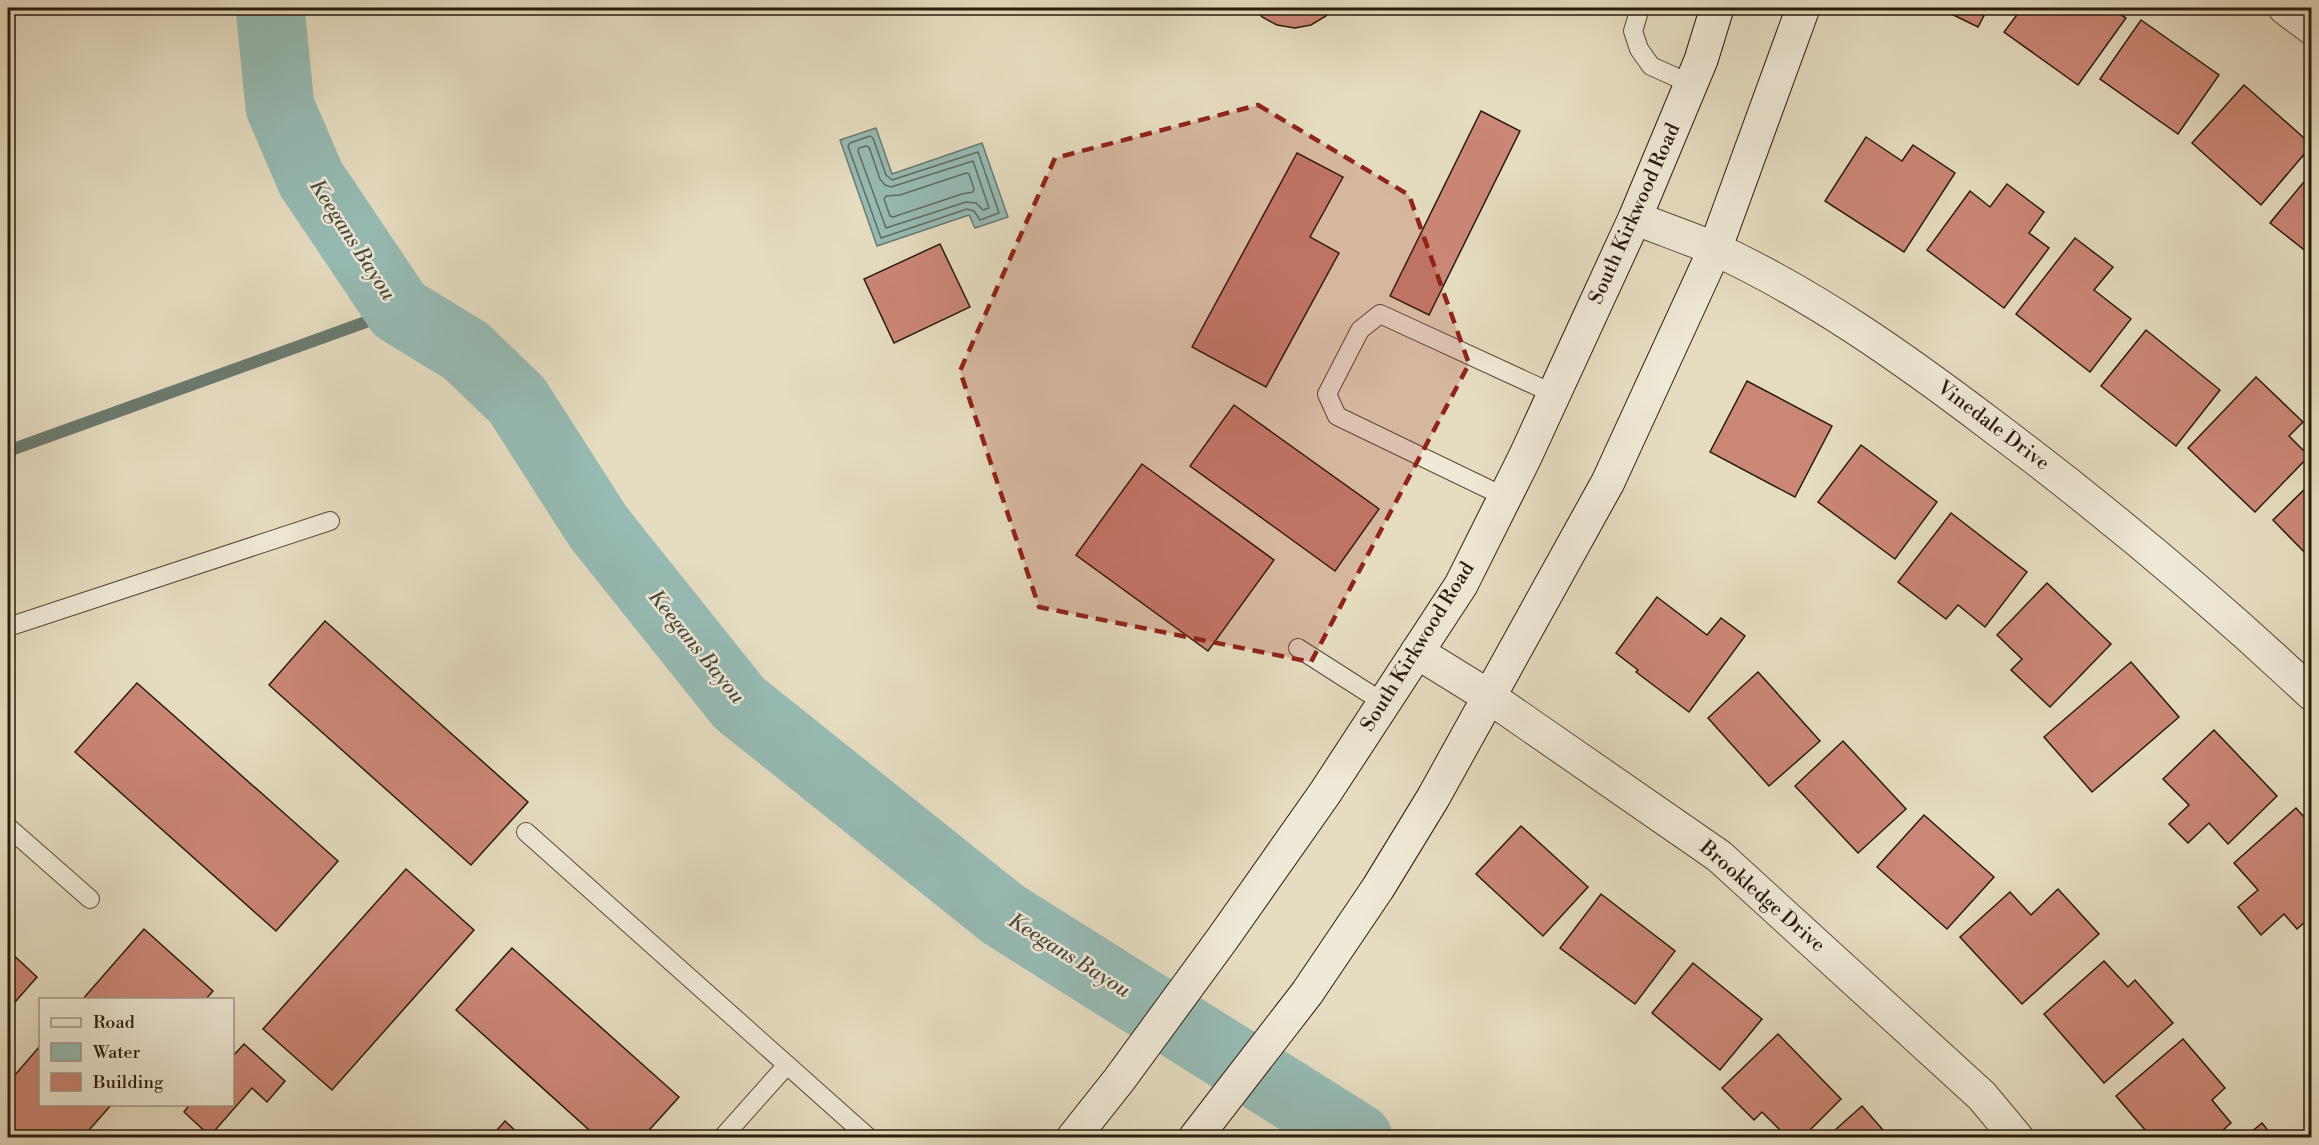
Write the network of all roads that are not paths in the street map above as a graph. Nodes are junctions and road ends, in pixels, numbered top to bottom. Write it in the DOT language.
graph roads {
  1 [pos="1640,8"];
  2 [pos="1717,8"];
  3 [pos="1803,8"];
  4 [pos="2285,8"];
  5 [pos="2312,28"];
  6 [pos="1691,84"];
  7 [pos="1635,218"];
  8 [pos="1715,249"];
  9 [pos="1554,394"];
  10 [pos="1505,497"];
  11 [pos="330,521"];
  12 [pos="8,627"];
  13 [pos="1298,648"];
  14 [pos="1417,652"];
  15 [pos="2312,694"];
  16 [pos="1488,696"];
  17 [pos="1384,703"];
  18 [pos="8,827"];
  19 [pos="526,832"];
  20 [pos="90,899"];
  21 [pos="787,1065"];
  22 [pos="722,1137"];
  23 [pos="869,1137"];
  24 [pos="1073,1137"];
  25 [pos="1196,1137"];
  26 [pos="2018,1137"];
  1 -- 6 [label="lane"];
  2 -- 6 [label="main road, South Kirkwood Road"];
  3 -- 8 [label="main road"];
  4 -- 5 [label="main road"];
  6 -- 7 [label="main road, South Kirkwood Road"];
  7 -- 8 [label="main road, Vinedale Drive"];
  7 -- 9 [label="main road, South Kirkwood Road"];
  8 -- 15 [label="main road, Vinedale Drive"];
  8 -- 16 [label="main road"];
  9 -- 10 [label="main road, South Kirkwood Road"];
  9 -- 10 [label="lane"];
  10 -- 14 [label="main road, South Kirkwood Road"];
  11 -- 12 [label="lane"];
  13 -- 17 [label="lane"];
  14 -- 16 [label="main road, Brookledge Drive"];
  14 -- 17 [label="main road, South Kirkwood Road"];
  16 -- 25 [label="main road"];
  16 -- 26 [label="main road, Brookledge Drive"];
  17 -- 24 [label="main road, South Kirkwood Road"];
  18 -- 20 [label="lane"];
  19 -- 21 [label="lane"];
  21 -- 22 [label="lane"];
  21 -- 23 [label="lane"];
}
